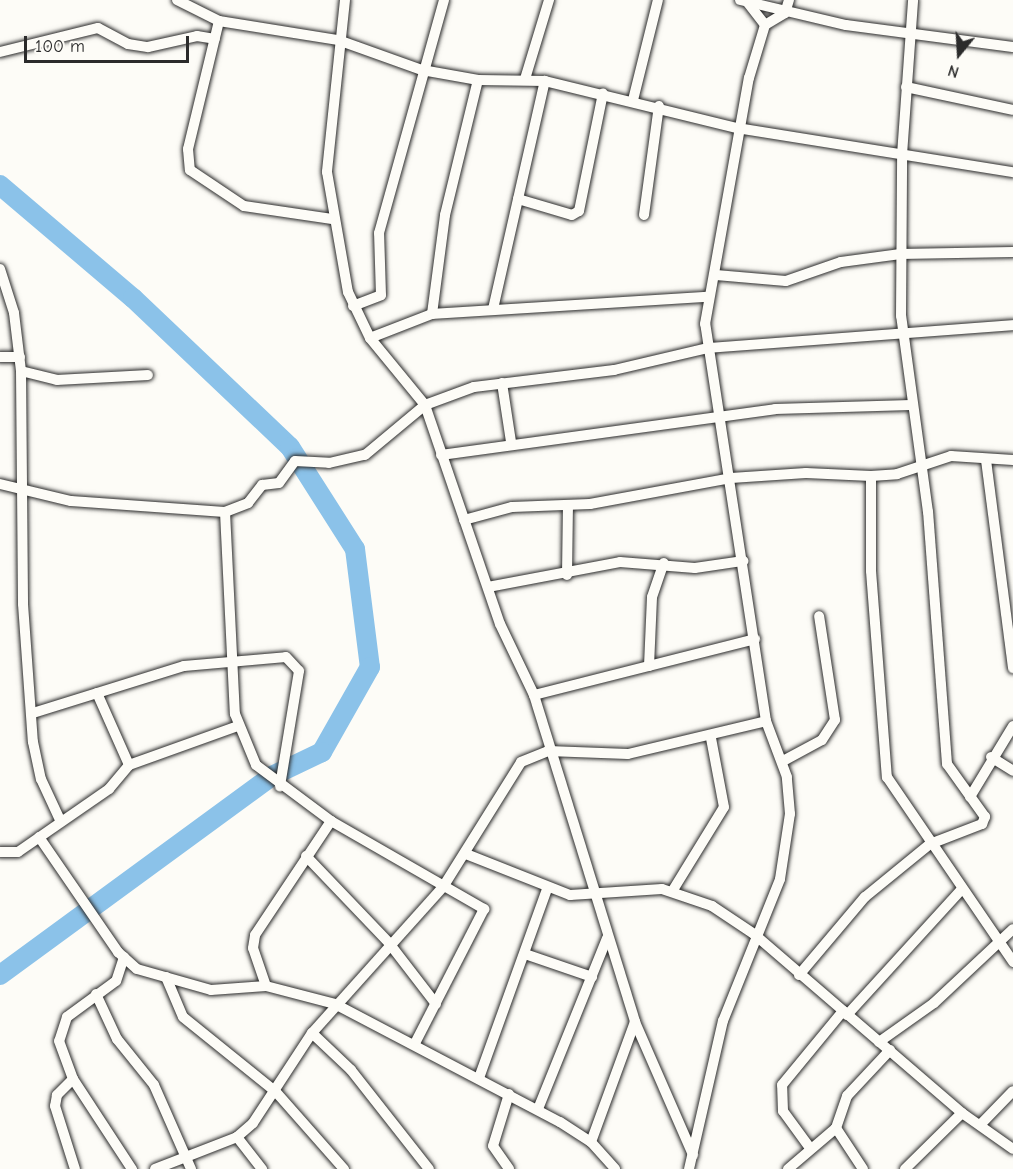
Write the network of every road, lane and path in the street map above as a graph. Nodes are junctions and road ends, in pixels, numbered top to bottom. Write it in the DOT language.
graph roads {
  1 [pos="177,0"];
  2 [pos="345,0"];
  3 [pos="444,0"];
  4 [pos="549,0"];
  5 [pos="658,0"];
  6 [pos="789,0"];
  7 [pos="913,0"];
  8 [pos="744,2"];
  9 [pos="786,13"];
  10 [pos="219,21"];
  11 [pos="765,25"];
  12 [pos="911,35"];
  13 [pos="215,39"];
  14 [pos="338,40"];
  15 [pos="1013,47"];
  16 [pos="0,52"];
  17 [pos="422,70"];
  18 [pos="478,80"];
  19 [pos="525,80"];
  20 [pos="545,81"];
  21 [pos="906,87"];
  22 [pos="603,93"];
  23 [pos="633,100"];
  24 [pos="659,106"];
  25 [pos="1013,110"];
  26 [pos="737,128"];
  27 [pos="902,155"];
  28 [pos="1013,172"];
  29 [pos="518,199"];
  30 [pos="645,215"];
  31 [pos="332,219"];
  32 [pos="1013,252"];
  33 [pos="900,254"];
  34 [pos="1,272"];
  35 [pos="716,275"];
  36 [pos="706,297"];
  37 [pos="353,306"];
  38 [pos="493,309"];
  39 [pos="432,314"];
  40 [pos="1013,325"];
  41 [pos="903,332"];
  42 [pos="370,338"];
  43 [pos="708,348"];
  44 [pos="0,357"];
  45 [pos="20,357"];
  46 [pos="21,371"];
  47 [pos="148,375"];
  48 [pos="502,382"];
  49 [pos="425,405"];
  50 [pos="911,405"];
  51 [pos="718,417"];
  52 [pos="511,442"];
  53 [pos="441,455"];
  54 [pos="986,460"];
  55 [pos="1013,460"];
  56 [pos="922,468"];
  57 [pos="871,476"];
  58 [pos="731,478"];
  59 [pos="0,484"];
  60 [pos="21,491"];
  61 [pos="568,505"];
  62 [pos="225,512"];
  63 [pos="464,520"];
  64 [pos="742,561"];
  65 [pos="664,563"];
  66 [pos="567,575"];
  67 [pos="488,587"];
  68 [pos="819,616"];
  69 [pos="755,639"];
  70 [pos="229,661"];
  71 [pos="649,666"];
  72 [pos="1013,668"];
  73 [pos="97,693"];
  74 [pos="534,695"];
  75 [pos="33,713"];
  76 [pos="766,721"];
  77 [pos="238,726"];
  78 [pos="1013,726"];
  79 [pos="711,738"];
  80 [pos="548,751"];
  81 [pos="991,757"];
  82 [pos="783,760"];
  83 [pos="129,765"];
  84 [pos="1013,771"];
  85 [pos="280,786"];
  86 [pos="970,797"];
  87 [pos="332,821"];
  88 [pos="61,822"];
  89 [pos="39,837"];
  90 [pos="930,844"];
  91 [pos="0,852"];
  92 [pos="466,854"];
  93 [pos="306,856"];
  94 [pos="443,887"];
  95 [pos="548,889"];
  96 [pos="962,889"];
  97 [pos="673,890"];
  98 [pos="596,897"];
  99 [pos="1013,929"];
  100 [pos="754,934"];
  101 [pos="607,938"];
  102 [pos="998,940"];
  103 [pos="389,943"];
  104 [pos="525,954"];
  105 [pos="123,957"];
  106 [pos="1013,962"];
  107 [pos="799,975"];
  108 [pos="166,977"];
  109 [pos="592,977"];
  110 [pos="266,986"];
  111 [pos="96,994"];
  112 [pos="335,1004"];
  113 [pos="436,1004"];
  114 [pos="845,1013"];
  115 [pos="635,1022"];
  116 [pos="312,1033"];
  117 [pos="879,1042"];
  118 [pos="415,1043"];
  119 [pos="890,1050"];
  120 [pos="479,1078"];
  121 [pos="74,1079"];
  122 [pos="1013,1091"];
  123 [pos="276,1092"];
  124 [pos="509,1094"];
  125 [pos="538,1109"];
  126 [pos="962,1113"];
  127 [pos="980,1125"];
  128 [pos="836,1128"];
  129 [pos="237,1137"];
  130 [pos="591,1142"];
  131 [pos="810,1148"];
  132 [pos="1013,1149"];
  133 [pos="693,1155"];
  134 [pos="183,1158"];
  135 [pos="75,1169"];
  136 [pos="132,1169"];
  137 [pos="155,1169"];
  138 [pos="191,1169"];
  139 [pos="262,1169"];
  140 [pos="344,1169"];
  141 [pos="429,1169"];
  142 [pos="509,1169"];
  143 [pos="615,1169"];
  144 [pos="689,1169"];
  145 [pos="788,1169"];
  146 [pos="863,1169"];
  147 [pos="905,1169"];
  1 -- 10 [label="street"];
  2 -- 14 [label="street"];
  3 -- 17 [label="street"];
  4 -- 19 [label="street"];
  5 -- 23 [label="street"];
  6 -- 9 [label="street"];
  7 -- 12 [label="street"];
  8 -- 9 [label="street"];
  8 -- 11 [label="street"];
  9 -- 11 [label="street"];
  9 -- 12 [label="street"];
  10 -- 13 [label="street"];
  10 -- 14 [label="street"];
  11 -- 26 [label="street"];
  12 -- 15 [label="street"];
  12 -- 21 [label="street"];
  13 -- 16 [label="street"];
  13 -- 31 [label="street"];
  14 -- 17 [label="street"];
  14 -- 31 [label="street"];
  17 -- 18 [label="street"];
  17 -- 37 [label="street"];
  18 -- 19 [label="street"];
  18 -- 39 [label="street"];
  19 -- 20 [label="street"];
  20 -- 22 [label="street"];
  20 -- 29 [label="street"];
  21 -- 25 [label="street"];
  21 -- 27 [label="street"];
  22 -- 23 [label="street"];
  22 -- 29 [label="street"];
  23 -- 24 [label="street"];
  24 -- 26 [label="street"];
  24 -- 30 [label="street"];
  26 -- 27 [label="street"];
  26 -- 35 [label="street"];
  27 -- 28 [label="street"];
  27 -- 33 [label="street"];
  29 -- 38 [label="street"];
  31 -- 37 [label="street"];
  32 -- 33 [label="street"];
  33 -- 35 [label="street"];
  33 -- 41 [label="street"];
  34 -- 45 [label="street"];
  35 -- 36 [label="street"];
  36 -- 38 [label="street"];
  36 -- 43 [label="street"];
  37 -- 42 [label="street"];
  38 -- 39 [label="street"];
  39 -- 42 [label="street"];
  40 -- 41 [label="street"];
  41 -- 43 [label="street"];
  41 -- 50 [label="street"];
  42 -- 49 [label="street"];
  43 -- 48 [label="street"];
  43 -- 51 [label="street"];
  44 -- 45 [label="street"];
  45 -- 46 [label="street"];
  46 -- 47 [label="street"];
  46 -- 60 [label="street"];
  48 -- 49 [label="street"];
  48 -- 52 [label="street"];
  49 -- 53 [label="street"];
  49 -- 62 [label="street"];
  50 -- 51 [label="street"];
  50 -- 56 [label="street"];
  51 -- 52 [label="street"];
  51 -- 58 [label="street"];
  52 -- 53 [label="street"];
  53 -- 63 [label="street"];
  54 -- 55 [label="street"];
  54 -- 56 [label="street"];
  54 -- 72 [label="street"];
  56 -- 57 [label="street"];
  56 -- 86 [label="street"];
  57 -- 58 [label="street"];
  57 -- 90 [label="street"];
  58 -- 61 [label="street"];
  58 -- 64 [label="street"];
  59 -- 60 [label="street"];
  60 -- 62 [label="street"];
  60 -- 75 [label="street"];
  61 -- 63 [label="street"];
  61 -- 66 [label="street"];
  62 -- 70 [label="street"];
  63 -- 67 [label="street"];
  64 -- 65 [label="street"];
  64 -- 69 [label="street"];
  65 -- 66 [label="street"];
  65 -- 71 [label="street"];
  66 -- 67 [label="street"];
  67 -- 74 [label="street"];
  68 -- 82 [label="street"];
  69 -- 71 [label="street"];
  69 -- 76 [label="street"];
  70 -- 73 [label="street"];
  70 -- 77 [label="street"];
  70 -- 85 [label="street"];
  71 -- 74 [label="street"];
  73 -- 75 [label="street"];
  73 -- 83 [label="street"];
  74 -- 80 [label="street"];
  75 -- 88 [label="street"];
  76 -- 79 [label="street"];
  76 -- 82 [label="street"];
  77 -- 83 [label="street"];
  77 -- 85 [label="street"];
  78 -- 81 [label="street"];
  79 -- 80 [label="street"];
  79 -- 97 [label="street"];
  80 -- 92 [label="street"];
  80 -- 98 [label="street"];
  81 -- 84 [label="street"];
  81 -- 86 [label="street"];
  82 -- 100 [label="street"];
  83 -- 88 [label="street"];
  85 -- 87 [label="street"];
  86 -- 90 [label="street"];
  87 -- 93 [label="street"];
  87 -- 94 [label="street"];
  88 -- 89 [label="street"];
  89 -- 91 [label="street"];
  89 -- 105 [label="street"];
  90 -- 96 [label="street"];
  90 -- 107 [label="street"];
  92 -- 94 [label="street"];
  92 -- 95 [label="street"];
  93 -- 103 [label="street"];
  93 -- 110 [label="street"];
  94 -- 103 [label="street"];
  94 -- 113 [label="street"];
  95 -- 98 [label="street"];
  95 -- 104 [label="street"];
  96 -- 102 [label="street"];
  96 -- 114 [label="street"];
  97 -- 98 [label="street"];
  97 -- 100 [label="street"];
  98 -- 101 [label="street"];
  99 -- 102 [label="street"];
  100 -- 107 [label="street"];
  100 -- 133 [label="street"];
  101 -- 109 [label="street"];
  101 -- 115 [label="street"];
  102 -- 106 [label="street"];
  102 -- 117 [label="street"];
  103 -- 112 [label="street"];
  103 -- 113 [label="street"];
  104 -- 109 [label="street"];
  104 -- 120 [label="street"];
  105 -- 108 [label="street"];
  105 -- 111 [label="street"];
  107 -- 114 [label="street"];
  108 -- 110 [label="street"];
  108 -- 123 [label="street"];
  109 -- 125 [label="street"];
  110 -- 112 [label="street"];
  111 -- 121 [label="street"];
  111 -- 134 [label="street"];
  112 -- 116 [label="street"];
  112 -- 118 [label="street"];
  113 -- 118 [label="street"];
  114 -- 117 [label="street"];
  114 -- 131 [label="street"];
  115 -- 130 [label="street"];
  115 -- 133 [label="street"];
  116 -- 123 [label="street"];
  116 -- 141 [label="street"];
  117 -- 119 [label="street"];
  118 -- 120 [label="street"];
  119 -- 126 [label="street"];
  119 -- 128 [label="street"];
  120 -- 124 [label="street"];
  121 -- 135 [label="street"];
  121 -- 136 [label="street"];
  122 -- 127 [label="street"];
  123 -- 129 [label="street"];
  123 -- 140 [label="street"];
  124 -- 125 [label="street"];
  124 -- 142 [label="street"];
  125 -- 130 [label="street"];
  126 -- 127 [label="street"];
  126 -- 147 [label="street"];
  127 -- 132 [label="street"];
  128 -- 131 [label="street"];
  128 -- 146 [label="street"];
  129 -- 134 [label="street"];
  129 -- 139 [label="street"];
  130 -- 143 [label="street"];
  131 -- 145 [label="street"];
  133 -- 144 [label="street"];
  134 -- 137 [label="street"];
  134 -- 138 [label="street"];
}
